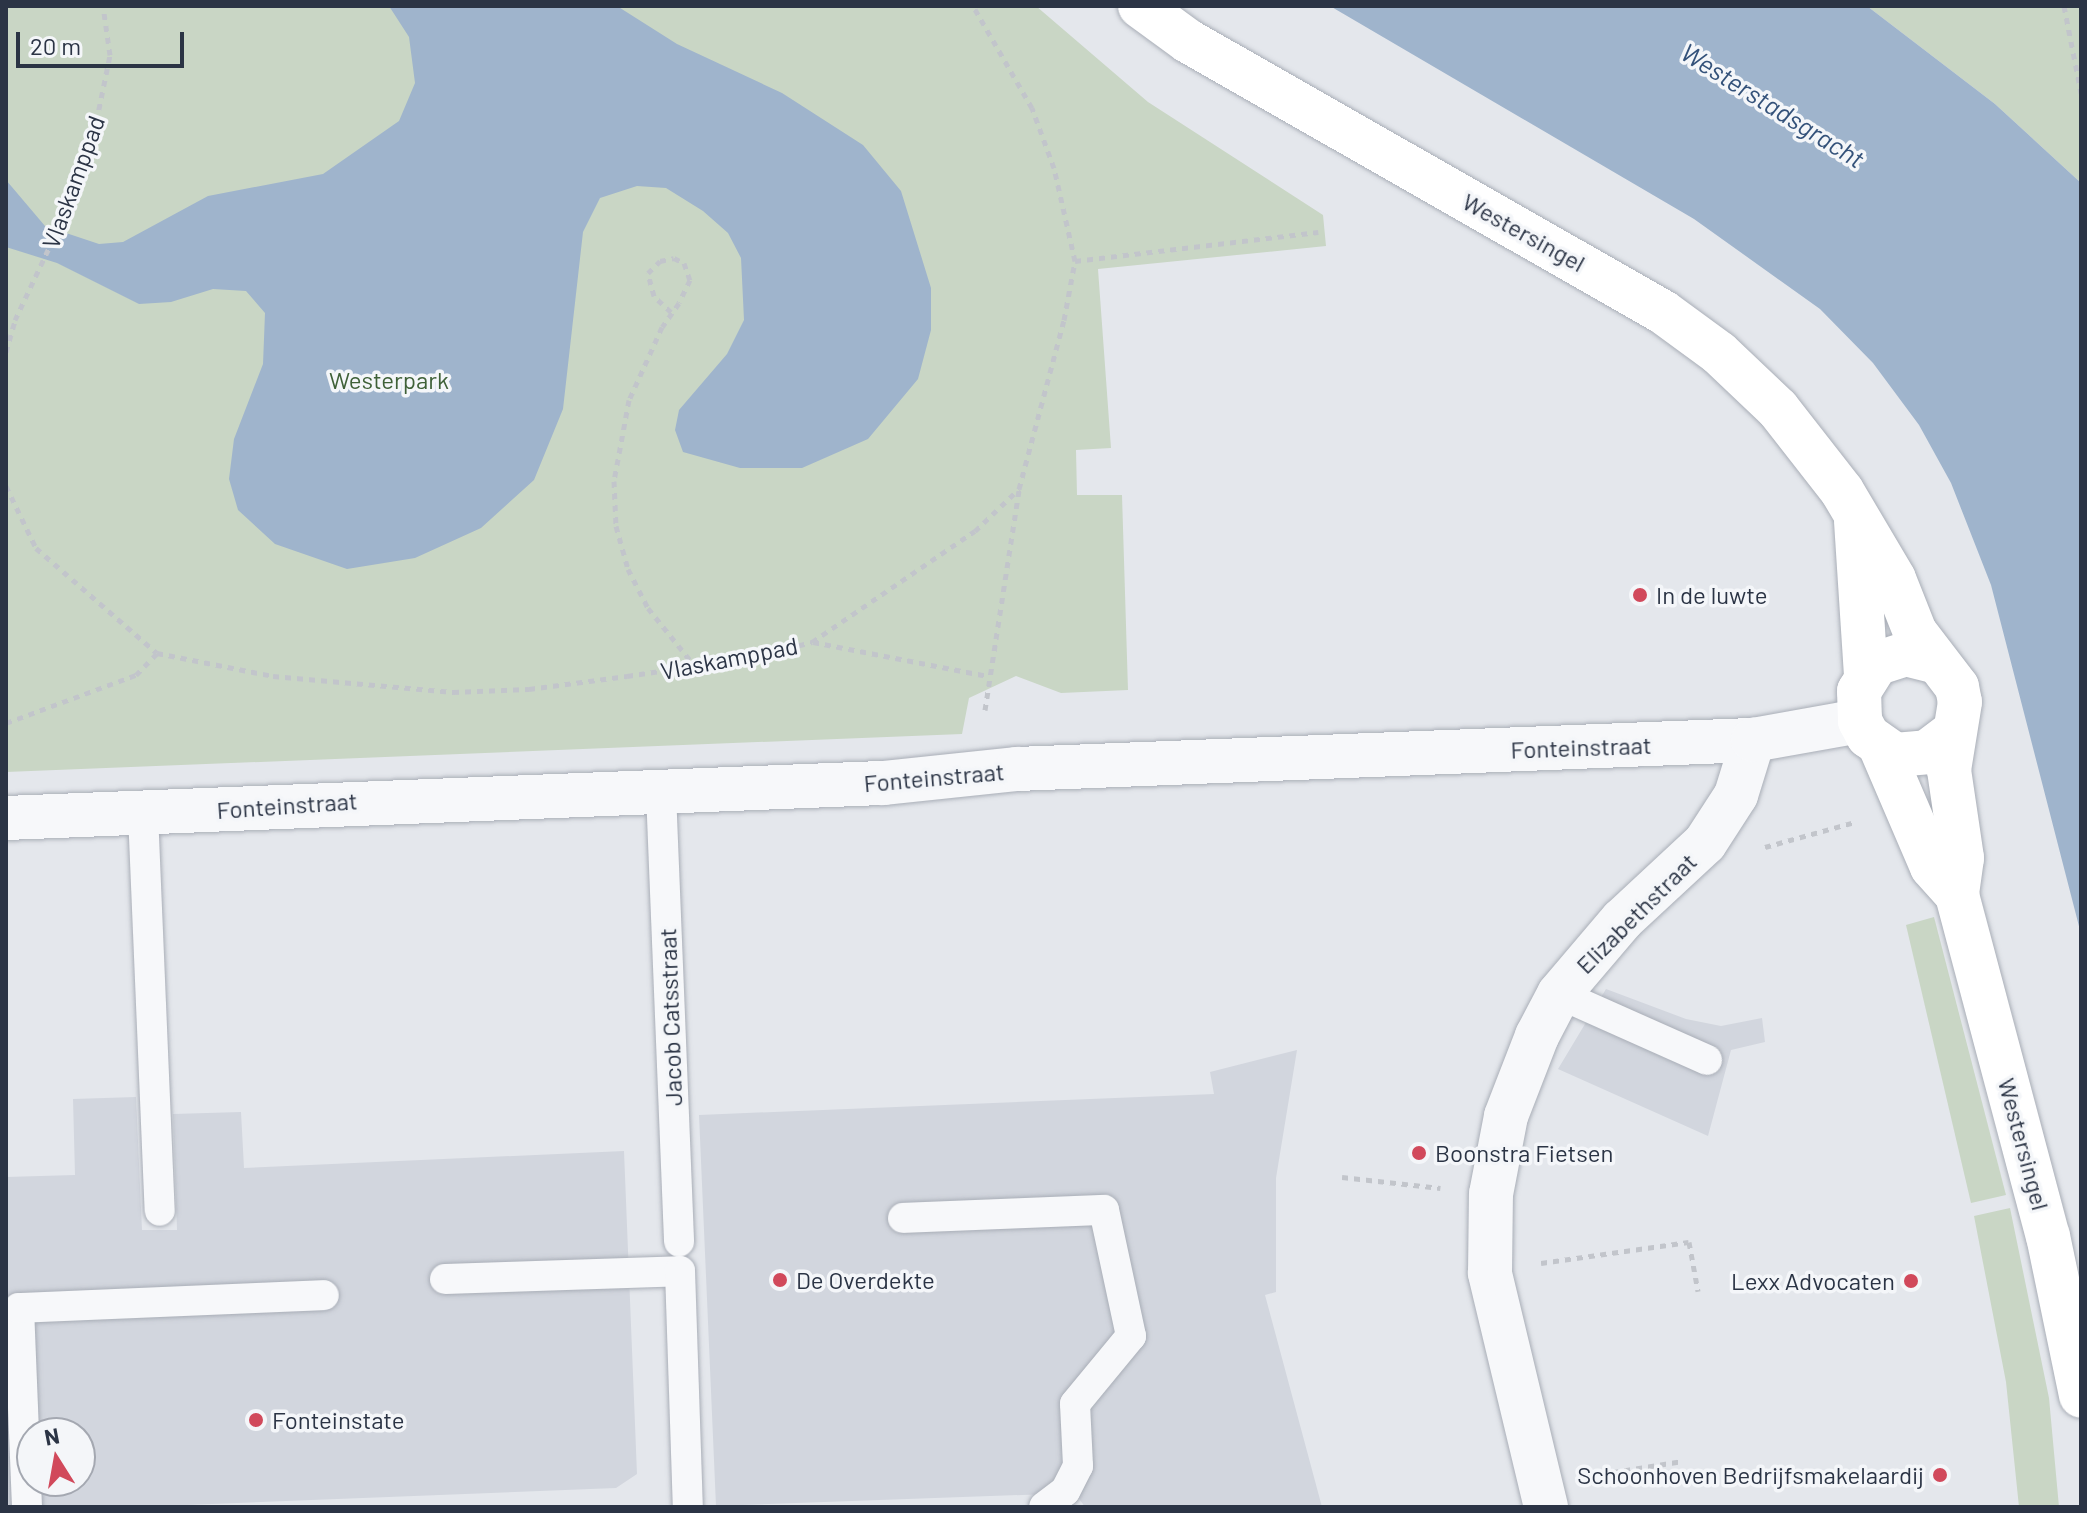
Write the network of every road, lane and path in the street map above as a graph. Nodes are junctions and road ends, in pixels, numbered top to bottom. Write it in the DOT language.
graph roads {
  1 [pos="103,6"];
  2 [pos="973,6"];
  3 [pos="1140,6"];
  4 [pos="2064,6"];
  5 [pos="2081,93"];
  6 [pos="1318,232"];
  7 [pos="1075,261"];
  8 [pos="671,312"];
  9 [pos="6,352"];
  10 [pos="6,486"];
  11 [pos="1019,489"];
  12 [pos="1856,518"];
  13 [pos="812,642"];
  14 [pos="157,653"];
  15 [pos="1937,662"];
  16 [pos="695,666"];
  17 [pos="1866,676"];
  18 [pos="988,677"];
  19 [pos="985,710"];
  20 [pos="6,723"];
  21 [pos="1952,733"];
  22 [pos="1870,734"];
  23 [pos="1753,740"];
  24 [pos="661,792"];
  25 [pos="143,813"];
  26 [pos="6,818"];
  27 [pos="1864,820"];
  28 [pos="1758,850"];
  29 [pos="1957,895"];
  30 [pos="1559,994"];
  31 [pos="1707,1060"];
  32 [pos="1342,1177"];
  33 [pos="1433,1187"];
  34 [pos="160,1211"];
  35 [pos="903,1218"];
  36 [pos="679,1256"];
  37 [pos="1490,1273"];
  38 [pos="445,1279"];
  39 [pos="1698,1291"];
  40 [pos="324,1295"];
  41 [pos="13,1349"];
  42 [pos="2081,1396"];
  43 [pos="1683,1461"];
  44 [pos="1587,1476"];
  45 [pos="27,1507"];
  46 [pos="688,1507"];
  47 [pos="1044,1507"];
  48 [pos="1546,1507"];
  1 -- 9 [label="path, Vlaskamppad"];
  2 -- 7 [label="path"];
  3 -- 12 [label="main road, Westersingel"];
  4 -- 5 [label="path"];
  6 -- 7 [label="path"];
  7 -- 11 [label="path"];
  8 -- 8 [label="path"];
  8 -- 16 [label="path"];
  10 -- 14 [label="path, Vlaskamppad"];
  11 -- 13 [label="path, Vlaskamppad"];
  11 -- 18 [label="path"];
  12 -- 15 [label="main road, Westersingel"];
  12 -- 17 [label="main road, Westersingel"];
  13 -- 16 [label="path, Vlaskamppad"];
  13 -- 18 [label="path"];
  14 -- 16 [label="path, Vlaskamppad"];
  14 -- 20 [label="path"];
  15 -- 17 [label="main road"];
  15 -- 21 [label="main road, Westersingel"];
  17 -- 22 [label="main road, Westersingel"];
  18 -- 19 [label="path"];
  21 -- 22 [label="main road"];
  21 -- 29 [label="main road, Westersingel"];
  22 -- 23 [label="street, Fonteinstraat"];
  22 -- 29 [label="main road, Westersingel"];
  23 -- 24 [label="street, Fonteinstraat"];
  23 -- 30 [label="street, Elizabethstraat"];
  24 -- 25 [label="street, Fonteinstraat"];
  24 -- 36 [label="lane, Jacob Catsstraat"];
  25 -- 26 [label="street, Fonteinstraat"];
  25 -- 34 [label="lane"];
  27 -- 28 [label="path"];
  29 -- 42 [label="main road, Westersingel"];
  30 -- 31 [label="lane"];
  30 -- 37 [label="street, Elizabethstraat"];
  32 -- 33 [label="path"];
  35 -- 47 [label="lane"];
  36 -- 38 [label="lane"];
  36 -- 46 [label="lane, Jacob Catsstraat"];
  37 -- 39 [label="path"];
  37 -- 48 [label="street, Elizabethstraat"];
  40 -- 41 [label="lane"];
  41 -- 45 [label="lane"];
  43 -- 44 [label="path"];
}
